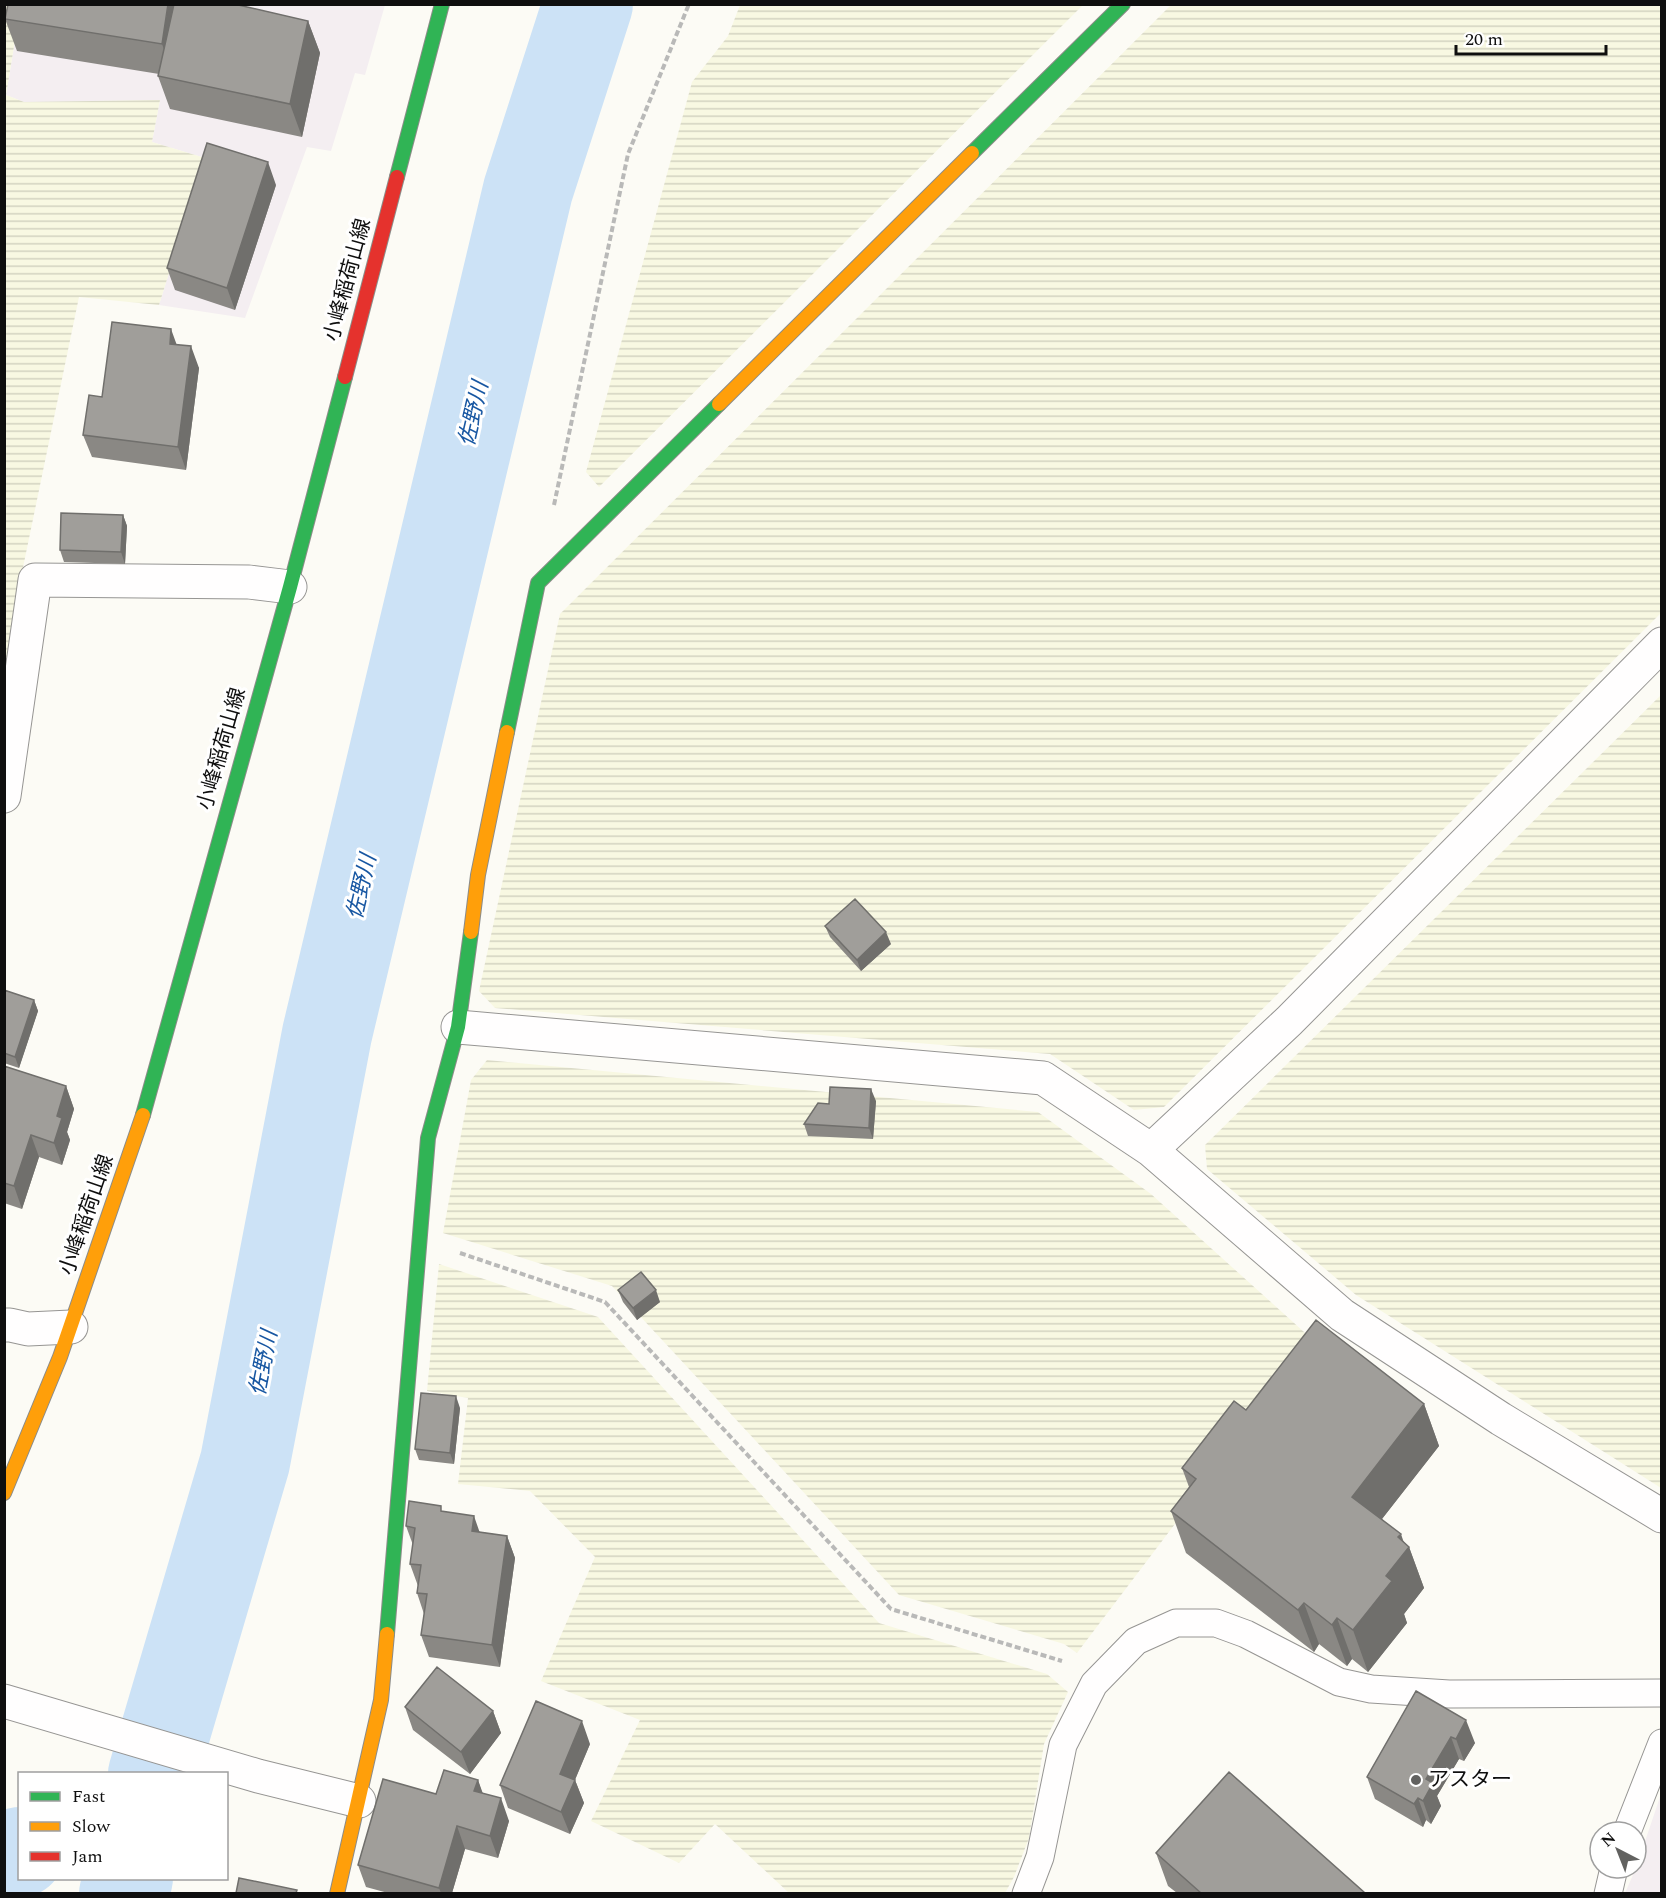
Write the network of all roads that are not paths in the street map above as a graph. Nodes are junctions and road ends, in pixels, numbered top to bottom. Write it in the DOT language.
graph roads {
  1 [pos="441,4"];
  2 [pos="1123,4"];
  3 [pos="290,587"];
  4 [pos="1662,644"];
  5 [pos="4,796"];
  6 [pos="458,1027"];
  7 [pos="1151,1150"];
  8 [pos="4,1325"];
  9 [pos="71,1327"];
  10 [pos="4,1493"];
  11 [pos="1662,1516"];
  12 [pos="1662,1693"];
  13 [pos="4,1701"];
  14 [pos="1662,1743"];
  15 [pos="359,1801"];
  16 [pos="1632,1820"];
  17 [pos="337,1893"];
  18 [pos="1026,1893"];
  1 -- 3 [label="street, 小峰稲荷山線"];
  2 -- 6 [label="street"];
  3 -- 5 [label="street"];
  3 -- 9 [label="street, 小峰稲荷山線"];
  4 -- 7 [label="street"];
  6 -- 7 [label="street"];
  6 -- 15 [label="street"];
  7 -- 11 [label="street"];
  8 -- 9 [label="street"];
  9 -- 10 [label="street, 小峰稲荷山線"];
  12 -- 18 [label="lane"];
  13 -- 15 [label="street"];
  14 -- 16 [label="lane"];
  15 -- 17 [label="street"];
}
